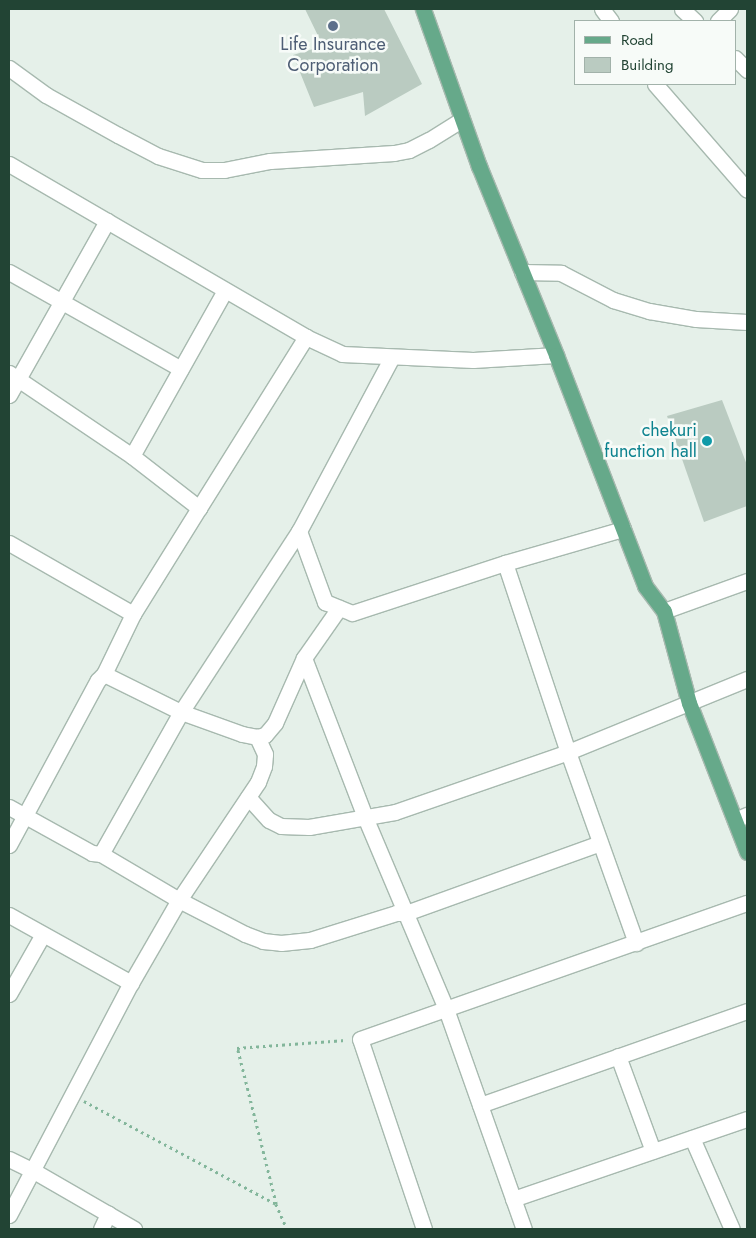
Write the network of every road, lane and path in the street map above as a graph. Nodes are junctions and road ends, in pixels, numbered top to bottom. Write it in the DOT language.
graph roads {
  1 [pos="423,9"];
  2 [pos="602,9"];
  3 [pos="682,9"];
  4 [pos="730,9"];
  5 [pos="609,20"];
  6 [pos="694,20"];
  7 [pos="719,20"];
  8 [pos="736,59"];
  9 [pos="9,68"];
  10 [pos="747,70"];
  11 [pos="656,85"];
  12 [pos="462,119"];
  13 [pos="9,164"];
  14 [pos="747,190"];
  15 [pos="107,221"];
  16 [pos="9,272"];
  17 [pos="522,272"];
  18 [pos="226,290"];
  19 [pos="60,302"];
  20 [pos="747,322"];
  21 [pos="306,337"];
  22 [pos="556,355"];
  23 [pos="392,357"];
  24 [pos="181,369"];
  25 [pos="13,375"];
  26 [pos="9,395"];
  27 [pos="132,456"];
  28 [pos="199,508"];
  29 [pos="623,529"];
  30 [pos="299,531"];
  31 [pos="9,543"];
  32 [pos="505,563"];
  33 [pos="747,581"];
  34 [pos="340,608"];
  35 [pos="664,611"];
  36 [pos="134,614"];
  37 [pos="304,658"];
  38 [pos="104,674"];
  39 [pos="747,679"];
  40 [pos="689,703"];
  41 [pos="181,712"];
  42 [pos="257,737"];
  43 [pos="568,752"];
  44 [pos="248,797"];
  45 [pos="9,806"];
  46 [pos="26,816"];
  47 [pos="365,817"];
  48 [pos="741,818"];
  49 [pos="600,843"];
  50 [pos="9,845"];
  51 [pos="747,852"];
  52 [pos="101,854"];
  53 [pos="179,900"];
  54 [pos="747,903"];
  55 [pos="406,913"];
  56 [pos="9,916"];
  57 [pos="42,936"];
  58 [pos="636,943"];
  59 [pos="131,983"];
  60 [pos="9,994"];
  61 [pos="446,1009"];
  62 [pos="747,1010"];
  63 [pos="360,1039"];
  64 [pos="618,1056"];
  65 [pos="84,1101"];
  66 [pos="480,1105"];
  67 [pos="747,1119"];
  68 [pos="692,1138"];
  69 [pos="653,1151"];
  70 [pos="9,1159"];
  71 [pos="32,1170"];
  72 [pos="513,1199"];
  73 [pos="276,1204"];
  74 [pos="108,1214"];
  75 [pos="9,1215"];
  76 [pos="101,1229"];
  77 [pos="134,1229"];
  78 [pos="286,1229"];
  79 [pos="424,1229"];
  80 [pos="524,1229"];
  81 [pos="732,1229"];
  1 -- 12 [label="main road"];
  2 -- 5 [label="street"];
  3 -- 6 [label="street"];
  4 -- 7 [label="street"];
  8 -- 10 [label="street"];
  9 -- 12 [label="street"];
  11 -- 14 [label="street"];
  12 -- 17 [label="main road"];
  13 -- 15 [label="street"];
  15 -- 18 [label="street"];
  15 -- 19 [label="street"];
  16 -- 19 [label="street"];
  17 -- 20 [label="street"];
  17 -- 22 [label="main road"];
  18 -- 21 [label="street"];
  18 -- 24 [label="street"];
  19 -- 24 [label="street"];
  19 -- 25 [label="street"];
  21 -- 23 [label="street"];
  21 -- 28 [label="street"];
  22 -- 23 [label="street"];
  22 -- 29 [label="main road"];
  23 -- 30 [label="street"];
  24 -- 27 [label="street"];
  25 -- 26 [label="street"];
  25 -- 27 [label="street"];
  27 -- 28 [label="street"];
  28 -- 36 [label="street"];
  29 -- 32 [label="street"];
  29 -- 35 [label="main road"];
  30 -- 34 [label="street"];
  30 -- 41 [label="street"];
  31 -- 36 [label="street"];
  32 -- 34 [label="street"];
  32 -- 43 [label="street"];
  33 -- 35 [label="street"];
  34 -- 37 [label="street"];
  35 -- 40 [label="main road"];
  36 -- 38 [label="street"];
  37 -- 42 [label="street"];
  37 -- 47 [label="street"];
  38 -- 41 [label="street"];
  38 -- 46 [label="street"];
  39 -- 40 [label="street"];
  40 -- 43 [label="street"];
  40 -- 48 [label="main road"];
  41 -- 42 [label="street"];
  41 -- 52 [label="street"];
  42 -- 44 [label="street"];
  43 -- 47 [label="street"];
  43 -- 49 [label="street"];
  44 -- 47 [label="street"];
  44 -- 53 [label="street"];
  45 -- 46 [label="street"];
  46 -- 50 [label="street"];
  46 -- 52 [label="street"];
  47 -- 55 [label="street"];
  48 -- 51 [label="main road"];
  49 -- 55 [label="street"];
  49 -- 58 [label="street"];
  52 -- 53 [label="street"];
  53 -- 55 [label="street"];
  53 -- 59 [label="street"];
  54 -- 58 [label="street"];
  55 -- 61 [label="street"];
  56 -- 57 [label="street"];
  57 -- 59 [label="street"];
  57 -- 60 [label="street"];
  58 -- 61 [label="street"];
  59 -- 71 [label="street"];
  61 -- 63 [label="street"];
  61 -- 66 [label="street"];
  62 -- 64 [label="street"];
  63 -- 73 [label="path"];
  63 -- 79 [label="street"];
  64 -- 66 [label="street"];
  64 -- 69 [label="street"];
  65 -- 73 [label="path"];
  66 -- 72 [label="street"];
  67 -- 68 [label="street"];
  68 -- 69 [label="street"];
  68 -- 81 [label="street"];
  69 -- 72 [label="street"];
  70 -- 71 [label="street"];
  71 -- 74 [label="street"];
  71 -- 75 [label="street"];
  72 -- 80 [label="street"];
  73 -- 78 [label="path"];
  74 -- 76 [label="street"];
  74 -- 77 [label="street"];
}
